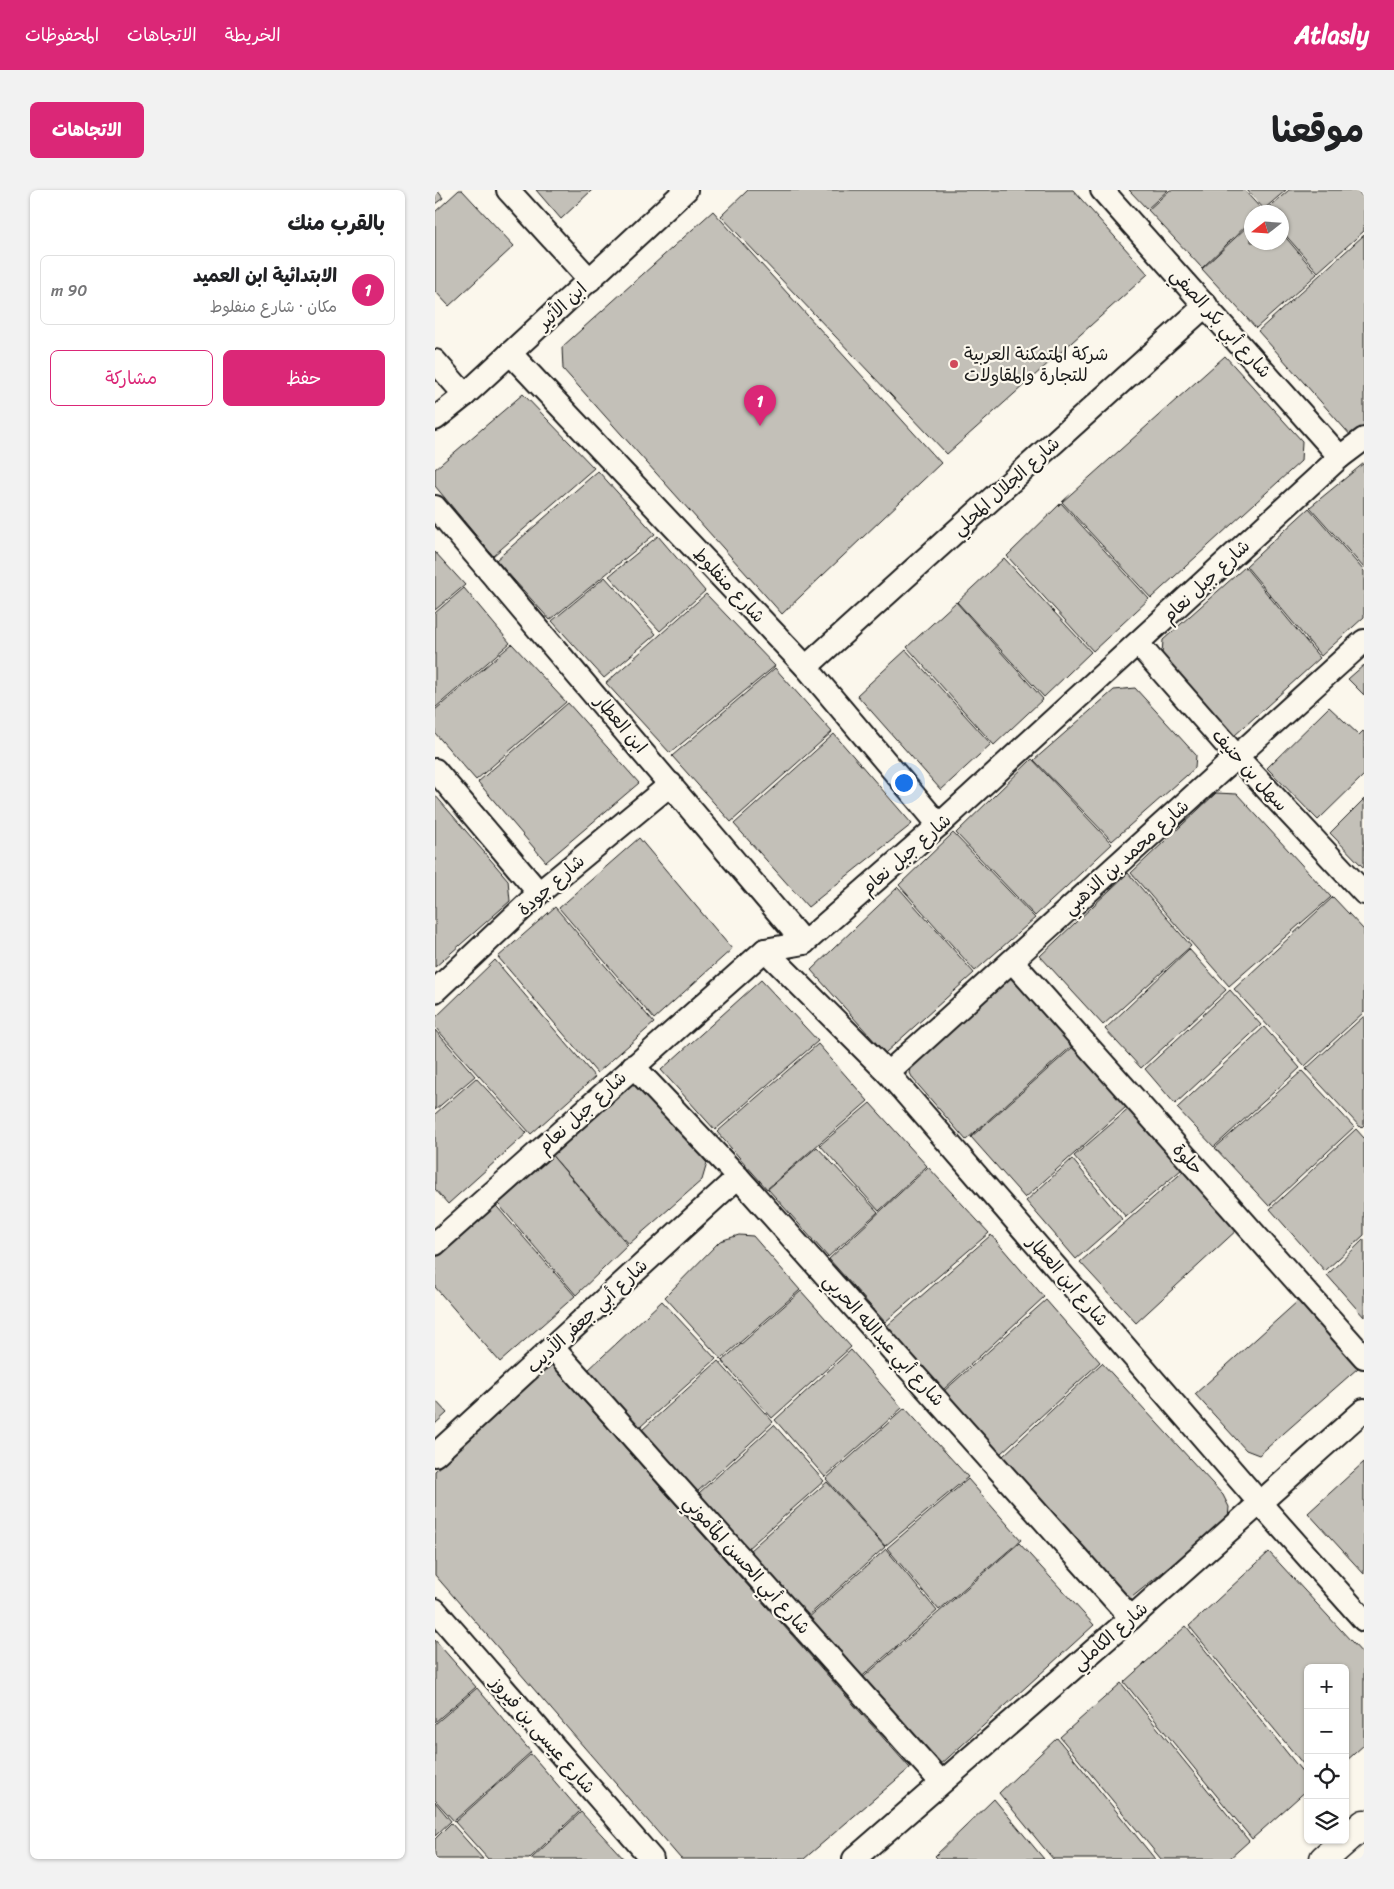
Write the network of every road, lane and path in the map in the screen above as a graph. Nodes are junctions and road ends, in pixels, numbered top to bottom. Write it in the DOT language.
graph roads {
  1 [pos="508,190"];
  2 [pos="685,190"];
  3 [pos="1101,190"];
  4 [pos="590,280"];
  5 [pos="1205,305"];
  6 [pos="510,353"];
  7 [pos="435,361"];
  8 [pos="465,395"];
  9 [pos="435,419"];
  10 [pos="1364,439"];
  11 [pos="1340,457"];
  12 [pos="435,507"];
  13 [pos="1364,641"];
  14 [pos="1138,644"];
  15 [pos="806,667"];
  16 [pos="1237,757"];
  17 [pos="435,770"];
  18 [pos="671,784"];
  19 [pos="939,826"];
  20 [pos="1364,892"];
  21 [pos="539,893"];
  22 [pos="805,943"];
  23 [pos="765,950"];
  24 [pos="1012,961"];
  25 [pos="435,991"];
  26 [pos="633,1066"];
  27 [pos="888,1073"];
  28 [pos="738,1176"];
  29 [pos="437,1237"];
  30 [pos="553,1348"];
  31 [pos="1364,1357"];
  32 [pos="1364,1410"];
  33 [pos="435,1455"];
  34 [pos="1259,1502"];
  35 [pos="435,1610"];
  36 [pos="1131,1618"];
  37 [pos="1364,1620"];
  38 [pos="941,1782"];
  39 [pos="1364,1824"];
  40 [pos="652,1859"];
  41 [pos="854,1859"];
  42 [pos="1324,1859"];
  1 -- 4 [label="street"];
  2 -- 4 [label="street, ابن الأثير"];
  3 -- 5 [label="street, شارع أبي بكر الصفي"];
  4 -- 6 [label="street, ابن الأثير"];
  5 -- 11 [label="street, شارع أبي بكر الصفي"];
  5 -- 15 [label="street, شارع الجلال المحلي"];
  6 -- 8 [label="street, ابن الأثير"];
  6 -- 15 [label="street, شارع منفلوط"];
  7 -- 8 [label="street"];
  8 -- 9 [label="street, ابن الأثير"];
  10 -- 11 [label="street, شارع جبل نعام"];
  11 -- 14 [label="street, شارع جبل نعام"];
  12 -- 18 [label="street, ابن العطار"];
  13 -- 16 [label="street, شارع محمد بن الذهبي"];
  14 -- 16 [label="street, سهل بن حنيف"];
  14 -- 19 [label="street, شارع جبل نعام"];
  15 -- 19 [label="street, شارع منفلوط"];
  16 -- 20 [label="street, سهل بن حنيف"];
  16 -- 24 [label="street, شارع محمد بن الذهبي"];
  17 -- 21 [label="street"];
  18 -- 21 [label="street, شارع جودة"];
  18 -- 22 [label="street, ابن العطار"];
  19 -- 22 [label="street, شارع جبل نعام"];
  21 -- 25 [label="street, شارع جودة"];
  22 -- 23 [label="street"];
  23 -- 26 [label="street, شارع جبل نعام"];
  23 -- 27 [label="street, شارع ابن العطار"];
  24 -- 27 [label="street, شارع محمد بن الذهبي"];
  24 -- 31 [label="street, حلوة"];
  26 -- 28 [label="street, شارع أبي عبدالله الحربي"];
  26 -- 29 [label="street, شارع جبل نعام"];
  27 -- 34 [label="street, شارع ابن العطار"];
  28 -- 30 [label="street, شارع أبي جعفر الأديب"];
  28 -- 36 [label="street, شارع أبي عبدالله الحربي"];
  30 -- 33 [label="street, شارع أبي جعفر الأديب"];
  30 -- 38 [label="street, شارع أبي الحسن المأموني"];
  32 -- 34 [label="street, شارع الكاملي"];
  34 -- 36 [label="street, شارع الكاملي"];
  34 -- 37 [label="street, شارع ابن العطار"];
  35 -- 40 [label="street, شارع عيسى بن فيروز"];
  36 -- 38 [label="street, شارع الكاملي"];
  38 -- 41 [label="street, شارع الكاملي"];
  39 -- 42 [label="main road"];
}
